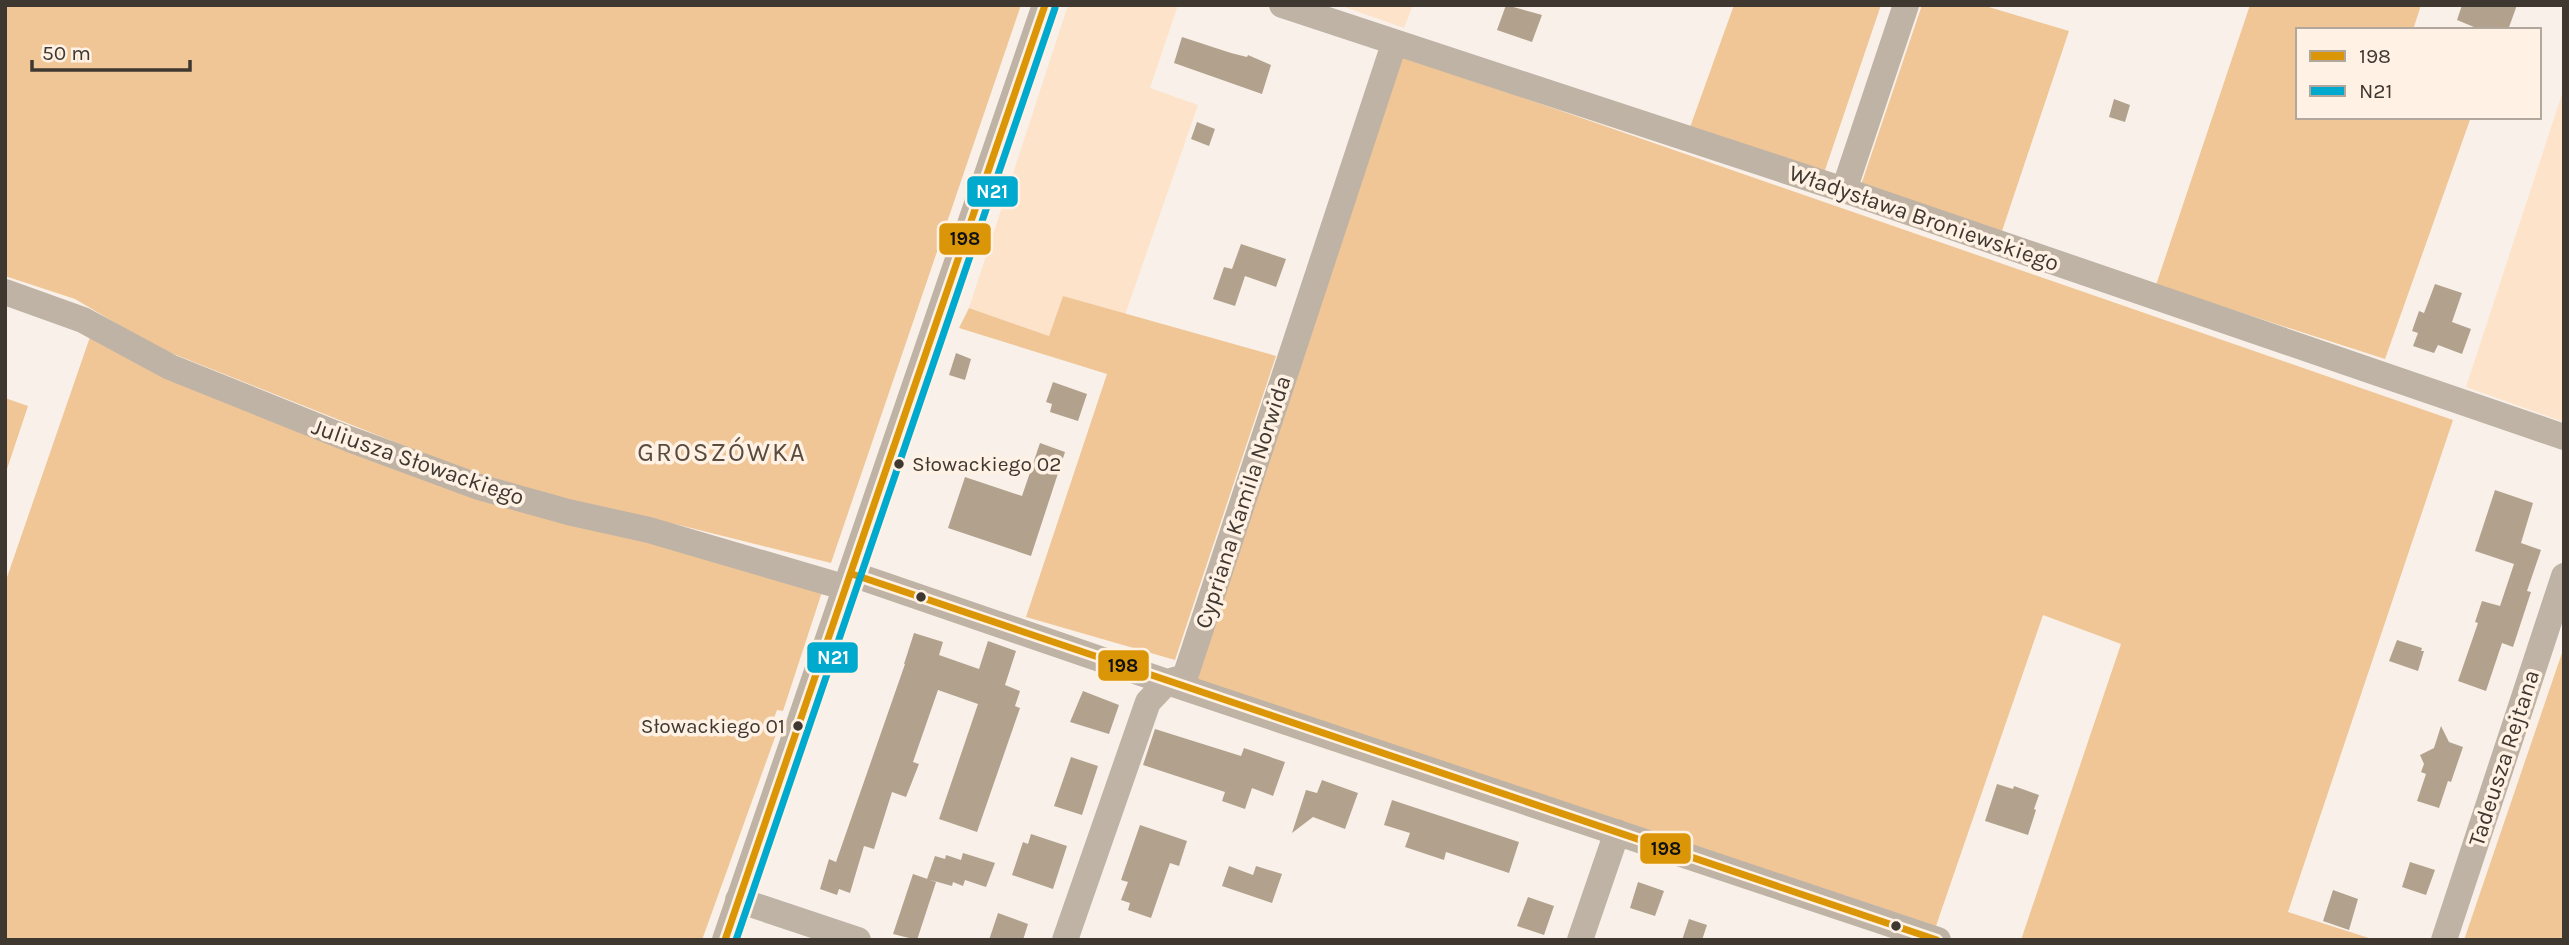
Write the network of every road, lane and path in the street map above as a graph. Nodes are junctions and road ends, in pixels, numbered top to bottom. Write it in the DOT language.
graph roads {
  1 [pos="1045,5"];
  2 [pos="1282,5"];
  3 [pos="1906,5"];
  4 [pos="1394,44"];
  5 [pos="1844,190"];
  6 [pos="5,292"];
  7 [pos="2564,437"];
  8 [pos="2564,576"];
  9 [pos="849,581"];
  10 [pos="1167,682"];
  11 [pos="1617,832"];
  12 [pos="738,900"];
  13 [pos="725,940"];
  14 [pos="858,940"];
  15 [pos="1065,940"];
  16 [pos="1580,940"];
  17 [pos="1938,940"];
  18 [pos="2444,940"];
  1 -- 9 [label="street"];
  2 -- 4 [label="street, Władysława Broniewskiego"];
  3 -- 5 [label="street"];
  4 -- 5 [label="street, Władysława Broniewskiego"];
  4 -- 10 [label="street, Cypriana Kamila Norwida"];
  5 -- 7 [label="street, Władysława Broniewskiego"];
  6 -- 9 [label="street, Juliusza Słowackiego"];
  8 -- 18 [label="street, Tadeusza Rejtana"];
  9 -- 10 [label="street, Juliusza Słowackiego"];
  9 -- 12 [label="street"];
  10 -- 11 [label="street, Juliusza Słowackiego"];
  10 -- 15 [label="street, Cypriana Kamila Norwida"];
  11 -- 16 [label="street"];
  11 -- 17 [label="street, Juliusza Słowackiego"];
  12 -- 13 [label="street"];
  12 -- 14 [label="street"];
}
